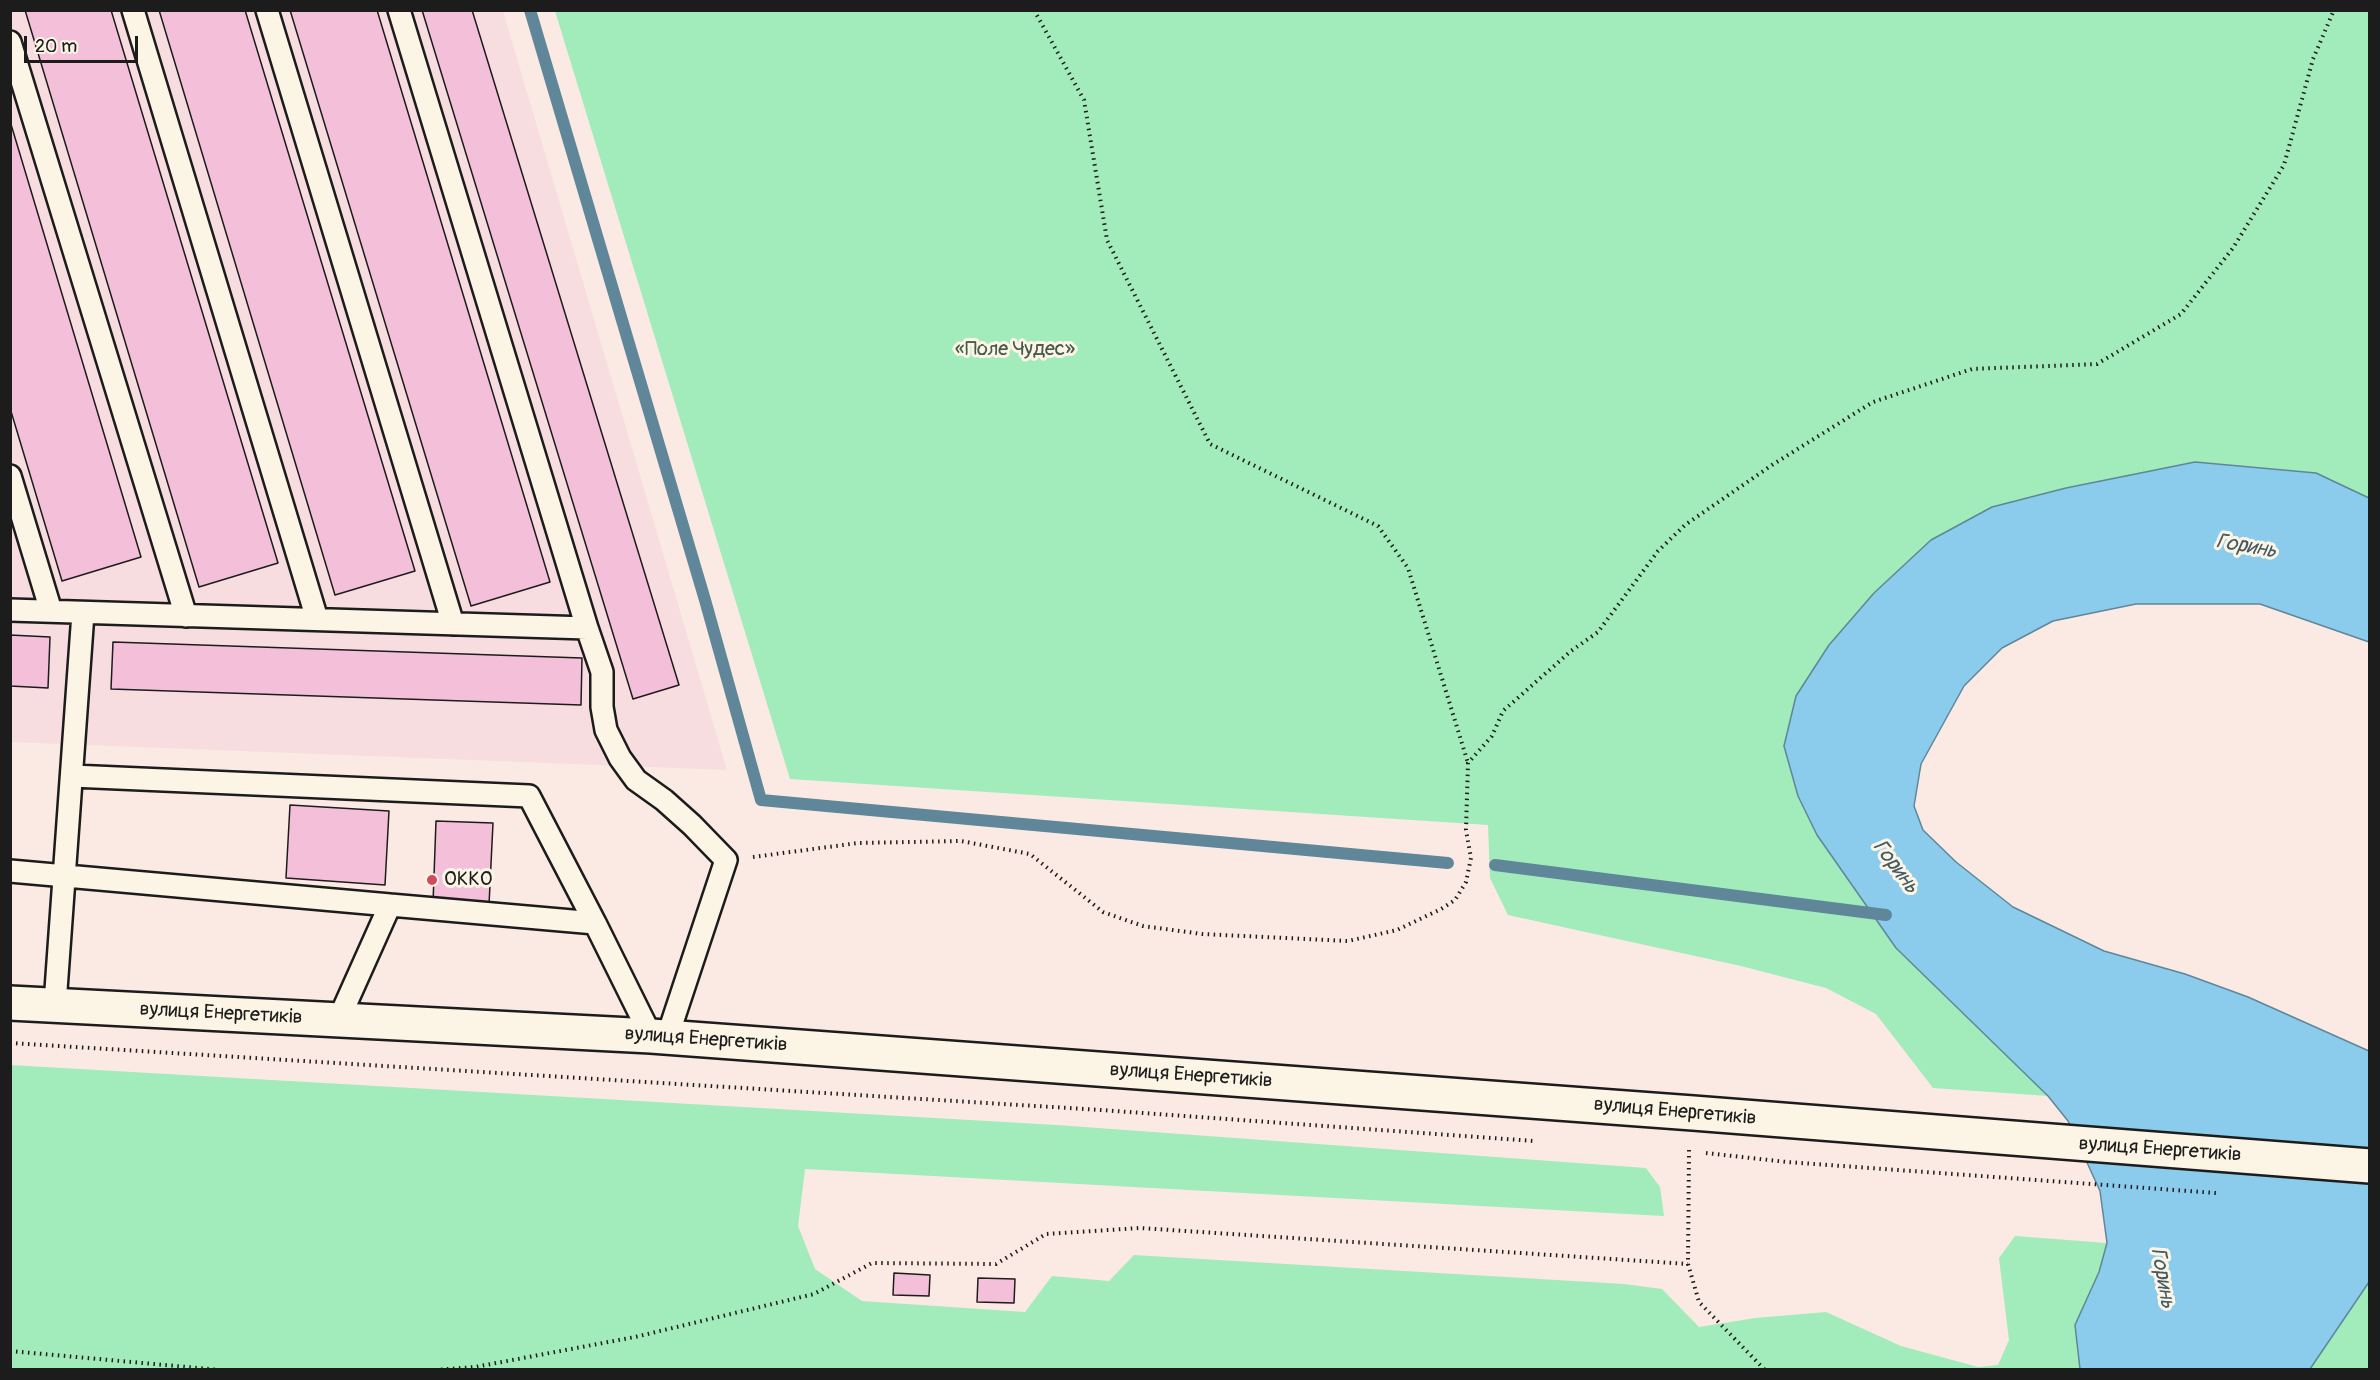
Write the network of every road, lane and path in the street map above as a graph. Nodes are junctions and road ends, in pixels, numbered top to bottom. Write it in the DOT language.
graph roads {
  1 [pos="134,10"];
  2 [pos="267,10"];
  3 [pos="399,10"];
  4 [pos="1034,10"];
  5 [pos="2334,10"];
  6 [pos="10,42"];
  7 [pos="10,476"];
  8 [pos="10,610"];
  9 [pos="51,611"];
  10 [pos="83,613"];
  11 [pos="186,616"];
  12 [pos="317,619"];
  13 [pos="453,624"];
  14 [pos="587,628"];
  15 [pos="1468,763"];
  16 [pos="72,776"];
  17 [pos="726,860"];
  18 [pos="10,871"];
  19 [pos="66,876"];
  20 [pos="390,905"];
  21 [pos="594,923"];
  22 [pos="10,1003"];
  23 [pos="55,1004"];
  24 [pos="338,1021"];
  25 [pos="659,1037"];
  26 [pos="10,1043"];
  27 [pos="1693,1113"];
  28 [pos="1536,1141"];
  29 [pos="1677,1150"];
  30 [pos="1689,1151"];
  31 [pos="2370,1166"];
  32 [pos="2227,1194"];
  33 [pos="1689,1264"];
  34 [pos="10,1351"];
  35 [pos="220,1370"];
  36 [pos="435,1370"];
  37 [pos="1766,1370"];
  1 -- 12 [label="lane"];
  2 -- 13 [label="lane"];
  3 -- 14 [label="lane"];
  4 -- 15 [label="path"];
  5 -- 15 [label="path"];
  6 -- 11 [label="lane"];
  7 -- 9 [label="lane"];
  8 -- 9 [label="lane"];
  9 -- 10 [label="lane"];
  10 -- 11 [label="lane"];
  10 -- 16 [label="lane"];
  11 -- 12 [label="lane"];
  12 -- 13 [label="lane"];
  13 -- 14 [label="lane"];
  14 -- 17 [label="lane"];
  15 -- 17 [label="path"];
  16 -- 19 [label="lane"];
  16 -- 21 [label="lane"];
  17 -- 25 [label="lane"];
  18 -- 19 [label="lane"];
  19 -- 20 [label="lane"];
  19 -- 23 [label="lane"];
  20 -- 21 [label="lane"];
  20 -- 24 [label="lane"];
  21 -- 25 [label="lane"];
  22 -- 23 [label="main road, вулиця Енергетиків"];
  23 -- 24 [label="main road, вулиця Енергетиків"];
  24 -- 25 [label="main road, вулиця Енергетиків"];
  25 -- 27 [label="main road, вулиця Енергетиків"];
  26 -- 28 [label="path"];
  27 -- 30 [label="path"];
  27 -- 31 [label="main road, вулиця Енергетиків"];
  29 -- 30 [label="path"];
  30 -- 32 [label="path"];
  30 -- 33 [label="path"];
  33 -- 36 [label="path"];
  33 -- 37 [label="path"];
  34 -- 35 [label="path"];
}
